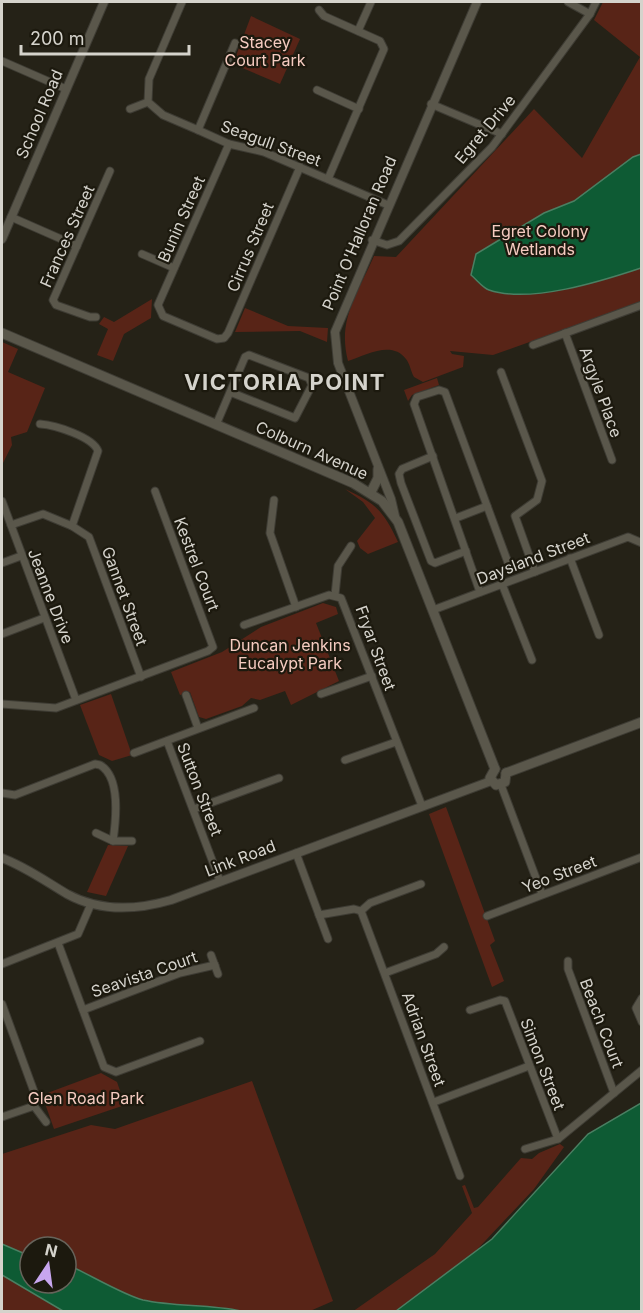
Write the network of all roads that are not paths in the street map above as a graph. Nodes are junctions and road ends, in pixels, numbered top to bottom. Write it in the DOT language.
graph roads {
  1 [pos="104,2"];
  2 [pos="182,2"];
  3 [pos="371,2"];
  4 [pos="477,2"];
  5 [pos="568,2"];
  6 [pos="596,2"];
  7 [pos="320,10"];
  8 [pos="590,14"];
  9 [pos="358,31"];
  10 [pos="235,43"];
  11 [pos="2,61"];
  12 [pos="66,89"];
  13 [pos="317,90"];
  14 [pos="148,102"];
  15 [pos="431,104"];
  16 [pos="130,109"];
  17 [pos="360,110"];
  18 [pos="198,130"];
  19 [pos="502,134"];
  20 [pos="229,144"];
  21 [pos="300,166"];
  22 [pos="110,171"];
  23 [pos="328,179"];
  24 [pos="388,205"];
  25 [pos="11,217"];
  26 [pos="2,239"];
  27 [pos="372,240"];
  28 [pos="77,246"];
  29 [pos="142,254"];
  30 [pos="174,268"];
  31 [pos="159,305"];
  32 [pos="642,305"];
  33 [pos="96,317"];
  34 [pos="2,327"];
  35 [pos="2,333"];
  36 [pos="565,333"];
  37 [pos="533,345"];
  38 [pos="59,357"];
  39 [pos="501,372"];
  40 [pos="230,392"];
  41 [pos="40,424"];
  42 [pos="216,424"];
  43 [pos="433,456"];
  44 [pos="612,460"];
  45 [pos="378,468"];
  46 [pos="154,491"];
  47 [pos="371,492"];
  48 [pos="274,500"];
  49 [pos="2,501"];
  50 [pos="487,506"];
  51 [pos="395,516"];
  52 [pos="456,518"];
  53 [pos="11,525"];
  54 [pos="72,526"];
  55 [pos="642,543"];
  56 [pos="351,546"];
  57 [pos="466,551"];
  58 [pos="21,556"];
  59 [pos="570,558"];
  60 [pos="2,563"];
  61 [pos="510,568"];
  62 [pos="535,572"];
  63 [pos="502,584"];
  64 [pos="480,592"];
  65 [pos="335,595"];
  66 [pos="296,607"];
  67 [pos="433,610"];
  68 [pos="44,618"];
  69 [pos="244,625"];
  70 [pos="2,634"];
  71 [pos="599,634"];
  72 [pos="532,660"];
  73 [pos="141,676"];
  74 [pos="372,676"];
  75 [pos="321,694"];
  76 [pos="186,695"];
  77 [pos="76,700"];
  78 [pos="2,704"];
  79 [pos="254,708"];
  80 [pos="642,722"];
  81 [pos="198,728"];
  82 [pos="167,741"];
  83 [pos="396,742"];
  84 [pos="134,753"];
  85 [pos="345,760"];
  86 [pos="495,769"];
  87 [pos="506,773"];
  88 [pos="279,778"];
  89 [pos="491,780"];
  90 [pos="501,785"];
  91 [pos="2,793"];
  92 [pos="422,806"];
  93 [pos="194,809"];
  94 [pos="96,833"];
  95 [pos="113,841"];
  96 [pos="132,841"];
  97 [pos="296,853"];
  98 [pos="642,857"];
  99 [pos="2,858"];
  100 [pos="220,881"];
  101 [pos="421,884"];
  102 [pos="542,894"];
  103 [pos="92,904"];
  104 [pos="361,911"];
  105 [pos="319,915"];
  106 [pos="487,916"];
  107 [pos="328,939"];
  108 [pos="58,943"];
  109 [pos="444,947"];
  110 [pos="211,955"];
  111 [pos="568,961"];
  112 [pos="2,964"];
  113 [pos="215,965"];
  114 [pos="385,973"];
  115 [pos="218,974"];
  116 [pos="642,998"];
  117 [pos="2,1004"];
  118 [pos="83,1010"];
  119 [pos="470,1010"];
  120 [pos="642,1022"];
  121 [pos="200,1041"];
  122 [pos="529,1066"];
  123 [pos="642,1070"];
  124 [pos="614,1093"];
  125 [pos="434,1102"];
  126 [pos="34,1106"];
  127 [pos="2,1117"];
  128 [pos="46,1122"];
  129 [pos="558,1139"];
  130 [pos="525,1149"];
  131 [pos="460,1176"];
  1 -- 12 [label="street, School Road"];
  2 -- 14 [label="street"];
  3 -- 9 [label="street"];
  4 -- 15 [label="street, Point O'Halloran Road"];
  5 -- 8 [label="street"];
  6 -- 8 [label="street, Egret Drive"];
  7 -- 9 [label="street"];
  8 -- 19 [label="street, Egret Drive"];
  9 -- 17 [label="street"];
  10 -- 18 [label="street"];
  11 -- 12 [label="street"];
  12 -- 25 [label="street, School Road"];
  13 -- 17 [label="street"];
  14 -- 16 [label="street"];
  14 -- 18 [label="street, Seagull Street"];
  15 -- 19 [label="street"];
  15 -- 24 [label="street, Point O'Halloran Road"];
  17 -- 23 [label="street"];
  18 -- 20 [label="street, Seagull Street"];
  19 -- 27 [label="street, Egret Drive"];
  20 -- 21 [label="street, Seagull Street"];
  20 -- 30 [label="street, Bunin Street"];
  21 -- 23 [label="street, Seagull Street"];
  21 -- 31 [label="street, Cirrus Street"];
  22 -- 28 [label="street, Frances Street"];
  23 -- 24 [label="street, Seagull Street"];
  24 -- 27 [label="street, Point O'Halloran Road"];
  25 -- 26 [label="street, School Road"];
  25 -- 28 [label="street"];
  27 -- 45 [label="street, Point O'Halloran Road"];
  28 -- 33 [label="street, Frances Street"];
  29 -- 30 [label="street"];
  30 -- 31 [label="street, Bunin Street"];
  32 -- 36 [label="street"];
  34 -- 38 [label="main road, Colburn Avenue"];
  35 -- 38 [label="main road, Colburn Avenue"];
  36 -- 37 [label="street"];
  36 -- 44 [label="street, Argyle Place"];
  38 -- 42 [label="main road, Colburn Avenue"];
  39 -- 62 [label="street"];
  40 -- 40 [label="street"];
  40 -- 42 [label="street"];
  41 -- 54 [label="street"];
  42 -- 47 [label="main road, Colburn Avenue"];
  43 -- 50 [label="street"];
  43 -- 52 [label="street"];
  43 -- 57 [label="street"];
  45 -- 47 [label="main road"];
  45 -- 51 [label="street, Point O'Halloran Road"];
  46 -- 73 [label="street, Kestrel Court"];
  47 -- 51 [label="main road, Colburn Avenue"];
  48 -- 66 [label="street"];
  49 -- 53 [label="street, Jeanne Drive"];
  50 -- 52 [label="street"];
  50 -- 61 [label="street"];
  51 -- 67 [label="main road, Colburn Avenue"];
  52 -- 57 [label="street"];
  53 -- 54 [label="street, Gannet Street"];
  53 -- 58 [label="street, Jeanne Drive"];
  54 -- 73 [label="street, Gannet Street"];
  55 -- 59 [label="street, Daysland Street"];
  56 -- 65 [label="street"];
  57 -- 64 [label="street"];
  58 -- 60 [label="street"];
  58 -- 68 [label="street, Jeanne Drive"];
  59 -- 62 [label="street, Daysland Street"];
  59 -- 71 [label="street"];
  62 -- 63 [label="street, Daysland Street"];
  63 -- 64 [label="street, Daysland Street"];
  63 -- 72 [label="street"];
  64 -- 67 [label="street, Daysland Street"];
  65 -- 66 [label="street, Fryar Street"];
  65 -- 74 [label="street, Fryar Street"];
  66 -- 69 [label="street, Fryar Street"];
  67 -- 86 [label="main road, Colburn Avenue"];
  68 -- 70 [label="street"];
  68 -- 77 [label="street, Jeanne Drive"];
  73 -- 77 [label="street"];
  74 -- 75 [label="street"];
  74 -- 83 [label="street, Fryar Street"];
  76 -- 81 [label="street"];
  77 -- 78 [label="street"];
  79 -- 81 [label="street"];
  80 -- 87 [label="main road"];
  81 -- 82 [label="street"];
  82 -- 84 [label="street"];
  82 -- 93 [label="street, Sutton Street"];
  83 -- 85 [label="street"];
  83 -- 92 [label="street, Fryar Street"];
  86 -- 87 [label="main road"];
  86 -- 89 [label="main road"];
  87 -- 90 [label="main road"];
  88 -- 93 [label="street"];
  89 -- 90 [label="main road"];
  89 -- 92 [label="street, Link Road"];
  90 -- 102 [label="street"];
  91 -- 95 [label="street"];
  92 -- 97 [label="street, Link Road"];
  93 -- 100 [label="street, Sutton Street"];
  94 -- 95 [label="street"];
  95 -- 96 [label="street"];
  97 -- 100 [label="street, Link Road"];
  97 -- 105 [label="street"];
  98 -- 102 [label="street, Yeo Street"];
  99 -- 103 [label="street, Link Road"];
  100 -- 103 [label="street, Link Road"];
  101 -- 104 [label="street"];
  102 -- 106 [label="street, Yeo Street"];
  103 -- 108 [label="street"];
  104 -- 105 [label="street"];
  104 -- 114 [label="street, Adrian Street"];
  105 -- 107 [label="street"];
  108 -- 112 [label="street"];
  108 -- 118 [label="street"];
  109 -- 114 [label="street"];
  110 -- 113 [label="street"];
  111 -- 124 [label="street, Beach Court"];
  113 -- 115 [label="street"];
  113 -- 118 [label="street, Seavista Court"];
  114 -- 125 [label="street, Adrian Street"];
  116 -- 120 [label="street"];
  117 -- 126 [label="street"];
  118 -- 121 [label="street"];
  119 -- 122 [label="street, Simon Street"];
  122 -- 125 [label="street"];
  122 -- 129 [label="street, Simon Street"];
  123 -- 124 [label="street"];
  124 -- 129 [label="street"];
  125 -- 131 [label="street, Adrian Street"];
  126 -- 127 [label="street"];
  126 -- 128 [label="street"];
  129 -- 130 [label="street"];
}
